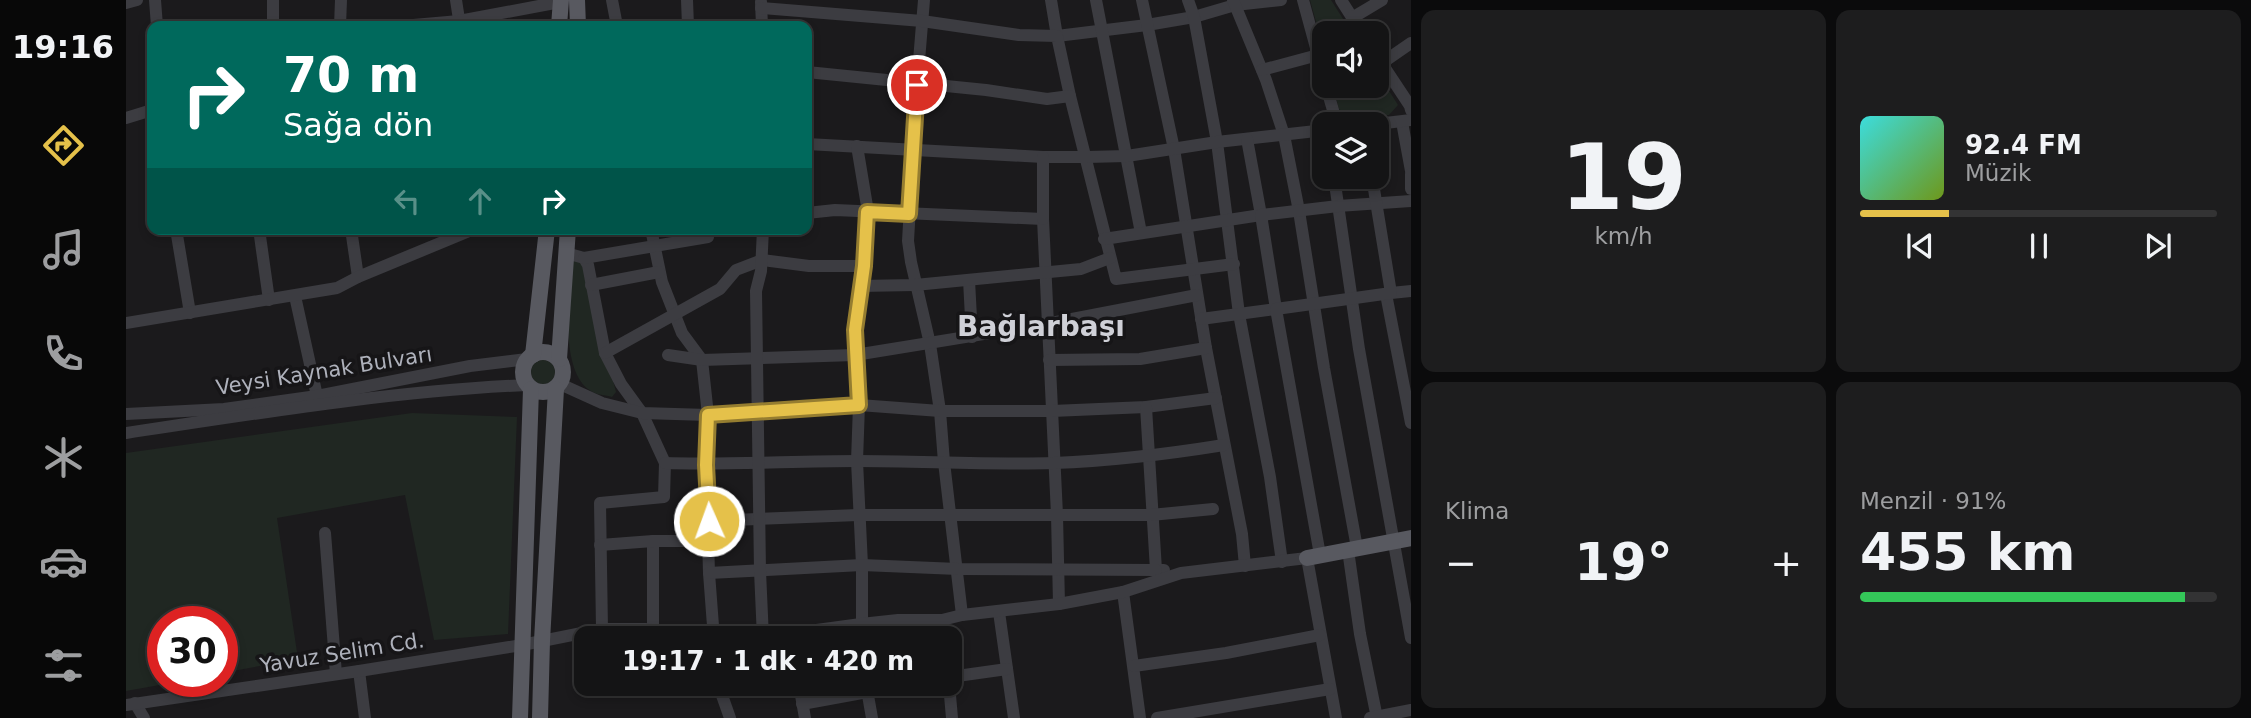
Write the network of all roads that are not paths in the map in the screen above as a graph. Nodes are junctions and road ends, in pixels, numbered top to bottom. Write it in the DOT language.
graph roads {
  1 [pos="137,0"];
  2 [pos="155,0"];
  3 [pos="273,0"];
  4 [pos="341,0"];
  5 [pos="456,0"];
  6 [pos="578,0"];
  7 [pos="612,0"];
  8 [pos="687,0"];
  9 [pos="924,0"];
  10 [pos="1051,0"];
  11 [pos="1096,0"];
  12 [pos="1142,0"];
  13 [pos="1188,0"];
  14 [pos="1281,0"];
  15 [pos="1303,0"];
  16 [pos="1341,0"];
  17 [pos="1382,0"];
  18 [pos="561,1"];
  19 [pos="1234,3"];
  20 [pos="126,4"];
  21 [pos="761,4"];
  22 [pos="1194,17"];
  23 [pos="1352,18"];
  24 [pos="157,21"];
  25 [pos="273,21"];
  26 [pos="340,21"];
  27 [pos="459,21"];
  28 [pos="472,21"];
  29 [pos="559,21"];
  30 [pos="578,21"];
  31 [pos="616,21"];
  32 [pos="688,21"];
  33 [pos="922,21"];
  34 [pos="1354,21"];
  35 [pos="1147,25"];
  36 [pos="1100,29"];
  37 [pos="1312,33"];
  38 [pos="1058,36"];
  39 [pos="1411,43"];
  40 [pos="1389,54"];
  41 [pos="1312,57"];
  42 [pos="1262,70"];
  43 [pos="812,73"];
  44 [pos="1389,73"];
  45 [pos="917,85"];
  46 [pos="1070,96"];
  47 [pos="1411,107"];
  48 [pos="147,112"];
  49 [pos="126,118"];
  50 [pos="1406,121"];
  51 [pos="1312,132"];
  52 [pos="1284,135"];
  53 [pos="1247,139"];
  54 [pos="1217,142"];
  55 [pos="812,144"];
  56 [pos="857,146"];
  57 [pos="1174,149"];
  58 [pos="913,151"];
  59 [pos="1127,156"];
  60 [pos="1043,157"];
  61 [pos="1087,157"];
  62 [pos="1411,173"];
  63 [pos="1336,189"];
  64 [pos="1374,189"];
  65 [pos="1411,189"];
  66 [pos="1411,201"];
  67 [pos="1377,203"];
  68 [pos="1338,206"];
  69 [pos="1299,211"];
  70 [pos="812,212"];
  71 [pos="867,212"];
  72 [pos="909,214"];
  73 [pos="1261,215"];
  74 [pos="1042,219"];
  75 [pos="1227,219"];
  76 [pos="1186,225"];
  77 [pos="1141,233"];
  78 [pos="177,235"];
  79 [pos="260,235"];
  80 [pos="352,235"];
  81 [pos="438,235"];
  82 [pos="459,235"];
  83 [pos="546,235"];
  84 [pos="568,235"];
  85 [pos="652,235"];
  86 [pos="763,235"];
  87 [pos="708,237"];
  88 [pos="1104,239"];
  89 [pos="439,243"];
  90 [pos="653,247"];
  91 [pos="566,253"];
  92 [pos="584,258"];
  93 [pos="1110,258"];
  94 [pos="762,260"];
  95 [pos="1234,264"];
  96 [pos="864,266"];
  97 [pos="1194,269"];
  98 [pos="659,272"];
  99 [pos="1044,273"];
  100 [pos="358,277"];
  101 [pos="969,280"];
  102 [pos="591,285"];
  103 [pos="915,285"];
  104 [pos="859,286"];
  105 [pos="1411,291"];
  106 [pos="1389,294"];
  107 [pos="1197,295"];
  108 [pos="295,296"];
  109 [pos="1351,299"];
  110 [pos="269,300"];
  111 [pos="1314,304"];
  112 [pos="1276,309"];
  113 [pos="190,313"];
  114 [pos="1239,314"];
  115 [pos="675,315"];
  116 [pos="1201,319"];
  117 [pos="126,323"];
  118 [pos="1046,324"];
  119 [pos="972,337"];
  120 [pos="930,344"];
  121 [pos="1206,348"];
  122 [pos="605,353"];
  123 [pos="668,355"];
  124 [pos="855,355"];
  125 [pos="530,357"];
  126 [pos="757,357"];
  127 [pos="559,359"];
  128 [pos="1049,359"];
  129 [pos="702,360"];
  130 [pos="558,386"];
  131 [pos="529,387"];
  132 [pos="317,397"];
  133 [pos="1216,398"];
  134 [pos="859,405"];
  135 [pos="1146,407"];
  136 [pos="758,411"];
  137 [pos="940,411"];
  138 [pos="1052,411"];
  139 [pos="642,413"];
  140 [pos="126,414"];
  141 [pos="708,415"];
  142 [pos="1411,423"];
  143 [pos="126,433"];
  144 [pos="1224,445"];
  145 [pos="1149,457"];
  146 [pos="759,461"];
  147 [pos="857,461"];
  148 [pos="944,462"];
  149 [pos="664,463"];
  150 [pos="1054,463"];
  151 [pos="706,465"];
  152 [pos="1213,509"];
  153 [pos="858,515"];
  154 [pos="1057,515"];
  155 [pos="1152,515"];
  156 [pos="951,516"];
  157 [pos="760,519"];
  158 [pos="709,521"];
  159 [pos="325,533"];
  160 [pos="1411,538"];
  161 [pos="653,541"];
  162 [pos="708,541"];
  163 [pos="1393,541"];
  164 [pos="600,545"];
  165 [pos="1353,549"];
  166 [pos="1314,557"];
  167 [pos="1282,562"];
  168 [pos="862,565"];
  169 [pos="1245,566"];
  170 [pos="958,569"];
  171 [pos="1058,570"];
  172 [pos="1156,570"];
  173 [pos="760,571"];
  174 [pos="709,573"];
  175 [pos="1181,573"];
  176 [pos="1123,592"];
  177 [pos="1059,604"];
  178 [pos="999,612"];
  179 [pos="962,615"];
  180 [pos="942,620"];
  181 [pos="861,624"];
  182 [pos="602,626"];
  183 [pos="653,626"];
  184 [pos="713,626"];
  185 [pos="762,626"];
  186 [pos="849,626"];
  187 [pos="943,626"];
  188 [pos="574,635"];
  189 [pos="1320,635"];
  190 [pos="1411,638"];
  191 [pos="542,641"];
  192 [pos="522,645"];
  193 [pos="1134,666"];
  194 [pos="1007,669"];
  195 [pos="359,671"];
  196 [pos="336,674"];
  197 [pos="962,675"];
  198 [pos="1330,689"];
  199 [pos="722,696"];
  200 [pos="801,696"];
  201 [pos="836,696"];
  202 [pos="867,696"];
  203 [pos="950,696"];
  204 [pos="131,704"];
  205 [pos="802,704"];
  206 [pos="1411,710"];
  207 [pos="144,718"];
  208 [pos="365,718"];
  209 [pos="520,718"];
  210 [pos="540,718"];
  211 [pos="730,718"];
  212 [pos="805,718"];
  213 [pos="872,718"];
  214 [pos="952,718"];
  215 [pos="1014,718"];
  216 [pos="1140,718"];
  217 [pos="1157,718"];
  218 [pos="1336,718"];
  219 [pos="1375,718"];
  1 -- 20 [label="street"];
  2 -- 24 [label="street"];
  3 -- 25 [label="street"];
  4 -- 26 [label="street"];
  5 -- 27 [label="street"];
  6 -- 30 [label="main road"];
  7 -- 31 [label="street"];
  8 -- 32 [label="street"];
  9 -- 33 [label="street"];
  10 -- 38 [label="street"];
  11 -- 36 [label="street"];
  12 -- 35 [label="street"];
  13 -- 22 [label="street"];
  14 -- 19 [label="street"];
  15 -- 37 [label="street"];
  16 -- 23 [label="street"];
  17 -- 23 [label="street"];
  18 -- 28 [label="street"];
  18 -- 29 [label="main road"];
  19 -- 22 [label="street"];
  19 -- 42 [label="street"];
  21 -- 33 [label="street"];
  22 -- 35 [label="street"];
  22 -- 54 [label="street"];
  23 -- 34 [label="street"];
  33 -- 38 [label="street"];
  33 -- 45 [label="street"];
  35 -- 36 [label="street"];
  35 -- 57 [label="street"];
  36 -- 38 [label="street"];
  36 -- 59 [label="street"];
  38 -- 46 [label="street"];
  39 -- 40 [label="street"];
  41 -- 42 [label="street"];
  42 -- 52 [label="street"];
  43 -- 45 [label="street"];
  44 -- 47 [label="street"];
  45 -- 46 [label="street"];
  45 -- 58 [label="street"];
  46 -- 61 [label="street"];
  48 -- 49 [label="street"];
  50 -- 62 [label="street"];
  51 -- 52 [label="street"];
  52 -- 53 [label="street"];
  52 -- 69 [label="street"];
  53 -- 54 [label="street"];
  53 -- 73 [label="street"];
  54 -- 57 [label="street"];
  54 -- 75 [label="street"];
  55 -- 56 [label="street"];
  56 -- 58 [label="street"];
  56 -- 71 [label="street"];
  57 -- 59 [label="street"];
  57 -- 76 [label="street"];
  58 -- 60 [label="street"];
  58 -- 72 [label="street"];
  59 -- 61 [label="street"];
  59 -- 77 [label="street"];
  60 -- 61 [label="street"];
  60 -- 74 [label="street"];
  61 -- 88 [label="street"];
  62 -- 65 [label="street"];
  63 -- 68 [label="street"];
  64 -- 67 [label="street"];
  66 -- 67 [label="street"];
  67 -- 68 [label="street"];
  67 -- 106 [label="street"];
  68 -- 69 [label="street"];
  68 -- 109 [label="street"];
  69 -- 73 [label="street"];
  69 -- 111 [label="street"];
  70 -- 71 [label="street"];
  71 -- 72 [label="street"];
  71 -- 96 [label="street"];
  72 -- 74 [label="street"];
  72 -- 103 [label="street"];
  73 -- 75 [label="street"];
  73 -- 112 [label="street"];
  74 -- 99 [label="street"];
  75 -- 76 [label="street"];
  75 -- 95 [label="street"];
  76 -- 77 [label="street"];
  76 -- 97 [label="street"];
  77 -- 88 [label="street"];
  78 -- 113 [label="street"];
  79 -- 110 [label="street"];
  80 -- 100 [label="street"];
  81 -- 89 [label="street"];
  82 -- 89 [label="street"];
  83 -- 125 [label="main road"];
  84 -- 91 [label="main road"];
  85 -- 90 [label="street"];
  86 -- 94 [label="street"];
  87 -- 90 [label="street"];
  88 -- 93 [label="street"];
  89 -- 100 [label="street"];
  90 -- 92 [label="street"];
  90 -- 98 [label="street"];
  91 -- 92 [label="street"];
  91 -- 127 [label="main road"];
  92 -- 102 [label="street"];
  93 -- 97 [label="street"];
  93 -- 99 [label="street"];
  94 -- 96 [label="street"];
  94 -- 115 [label="street"];
  94 -- 126 [label="street"];
  95 -- 97 [label="street"];
  95 -- 114 [label="street"];
  96 -- 104 [label="street"];
  97 -- 107 [label="street"];
  98 -- 102 [label="street"];
  98 -- 115 [label="street"];
  99 -- 101 [label="street"];
  99 -- 118 [label="street"];
  100 -- 108 [label="street"];
  101 -- 103 [label="street"];
  101 -- 119 [label="street"];
  102 -- 122 [label="street"];
  103 -- 104 [label="street"];
  103 -- 120 [label="street"];
  104 -- 124 [label="street"];
  105 -- 106 [label="street"];
  106 -- 109 [label="street"];
  106 -- 142 [label="street"];
  107 -- 116 [label="street"];
  107 -- 118 [label="street"];
  108 -- 110 [label="street"];
  108 -- 132 [label="street"];
  109 -- 111 [label="street"];
  109 -- 163 [label="street"];
  110 -- 113 [label="street"];
  111 -- 112 [label="street"];
  111 -- 165 [label="street"];
  112 -- 114 [label="street"];
  112 -- 166 [label="street"];
  113 -- 117 [label="street"];
  114 -- 116 [label="street"];
  114 -- 167 [label="street"];
  115 -- 122 [label="street"];
  115 -- 129 [label="street"];
  116 -- 121 [label="street"];
  118 -- 119 [label="street"];
  118 -- 128 [label="street"];
  119 -- 120 [label="street"];
  120 -- 124 [label="street"];
  120 -- 137 [label="street"];
  121 -- 128 [label="street"];
  121 -- 133 [label="street"];
  122 -- 139 [label="street"];
  123 -- 129 [label="street"];
  124 -- 126 [label="street"];
  124 -- 134 [label="street"];
  125 -- 127 [label="main road"];
  125 -- 131 [label="main road"];
  125 -- 132 [label="street, Veysi Kaynak Bulvarı"];
  126 -- 129 [label="street"];
  126 -- 136 [label="street"];
  127 -- 130 [label="main road"];
  128 -- 138 [label="street"];
  129 -- 141 [label="street"];
  130 -- 131 [label="main road"];
  130 -- 139 [label="street"];
  130 -- 191 [label="main road"];
  131 -- 143 [label="street, Veysi Kaynak Bulvarı"];
  131 -- 192 [label="main road"];
  132 -- 140 [label="street, Veysi Kaynak Bulvarı"];
  133 -- 135 [label="street"];
  133 -- 144 [label="street"];
  134 -- 136 [label="street"];
  134 -- 137 [label="street"];
  134 -- 147 [label="street"];
  135 -- 138 [label="street"];
  135 -- 145 [label="street"];
  136 -- 141 [label="street"];
  136 -- 146 [label="street"];
  137 -- 138 [label="street"];
  137 -- 148 [label="street"];
  138 -- 150 [label="street"];
  139 -- 141 [label="street"];
  139 -- 149 [label="street"];
  141 -- 151 [label="street"];
  144 -- 145 [label="street"];
  144 -- 169 [label="street"];
  145 -- 150 [label="street"];
  145 -- 155 [label="street"];
  146 -- 147 [label="street"];
  146 -- 151 [label="street"];
  146 -- 157 [label="street"];
  147 -- 148 [label="street"];
  147 -- 153 [label="street"];
  148 -- 150 [label="street"];
  148 -- 156 [label="street"];
  149 -- 151 [label="street"];
  149 -- 164 [label="street"];
  150 -- 154 [label="street"];
  151 -- 158 [label="street"];
  152 -- 155 [label="street"];
  153 -- 156 [label="street"];
  153 -- 157 [label="street"];
  153 -- 168 [label="street"];
  154 -- 155 [label="street"];
  154 -- 156 [label="street"];
  154 -- 171 [label="street"];
  155 -- 172 [label="street"];
  156 -- 170 [label="street"];
  157 -- 158 [label="street"];
  157 -- 173 [label="street"];
  158 -- 162 [label="street"];
  159 -- 196 [label="street"];
  160 -- 163 [label="main road"];
  161 -- 162 [label="street"];
  161 -- 164 [label="street"];
  161 -- 183 [label="street"];
  162 -- 174 [label="street"];
  163 -- 165 [label="main road"];
  163 -- 190 [label="street"];
  164 -- 182 [label="street"];
  165 -- 166 [label="main road"];
  165 -- 219 [label="street"];
  166 -- 167 [label="street"];
  166 -- 189 [label="street"];
  167 -- 169 [label="street"];
  168 -- 170 [label="street"];
  168 -- 173 [label="street"];
  168 -- 181 [label="street"];
  169 -- 175 [label="street"];
  170 -- 171 [label="street"];
  170 -- 179 [label="street"];
  171 -- 172 [label="street"];
  171 -- 177 [label="street"];
  172 -- 175 [label="street"];
  173 -- 174 [label="street"];
  173 -- 185 [label="street"];
  174 -- 184 [label="street"];
  175 -- 176 [label="street"];
  176 -- 177 [label="street"];
  176 -- 193 [label="street"];
  177 -- 178 [label="street"];
  178 -- 179 [label="street"];
  178 -- 194 [label="street"];
  179 -- 180 [label="street"];
  180 -- 181 [label="street"];
  180 -- 187 [label="street"];
  181 -- 186 [label="street"];
  188 -- 191 [label="street, Yavuz Selim Cd."];
  189 -- 193 [label="street"];
  189 -- 198 [label="street"];
  191 -- 192 [label="street, Yavuz Selim Cd."];
  191 -- 210 [label="main road"];
  192 -- 195 [label="street, Yavuz Selim Cd."];
  192 -- 209 [label="main road"];
  193 -- 216 [label="street"];
  194 -- 197 [label="street"];
  194 -- 215 [label="street"];
  195 -- 196 [label="street, Yavuz Selim Cd."];
  195 -- 208 [label="street"];
  196 -- 204 [label="street, Yavuz Selim Cd."];
  198 -- 217 [label="street"];
  198 -- 218 [label="street"];
  199 -- 211 [label="street"];
  200 -- 205 [label="street"];
  201 -- 205 [label="street"];
  202 -- 213 [label="street"];
  203 -- 214 [label="street"];
  204 -- 207 [label="street"];
  205 -- 212 [label="street"];
  206 -- 219 [label="street"];
}
